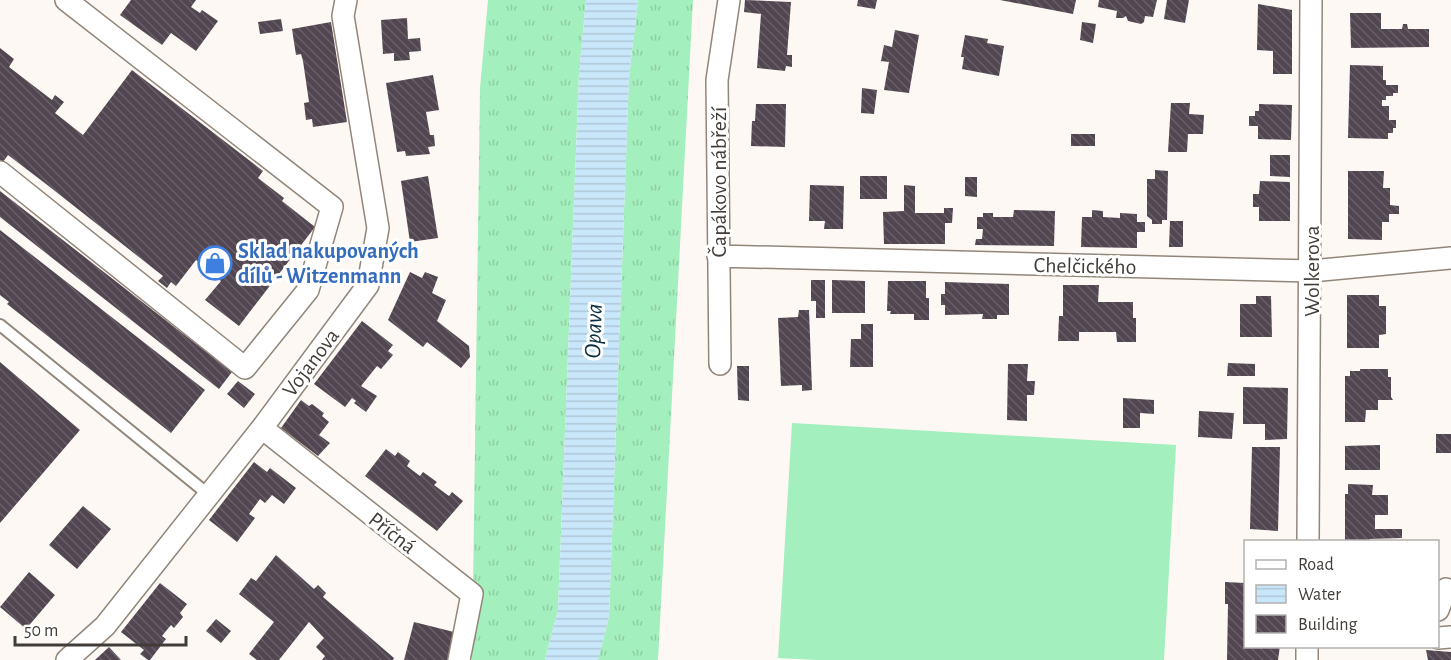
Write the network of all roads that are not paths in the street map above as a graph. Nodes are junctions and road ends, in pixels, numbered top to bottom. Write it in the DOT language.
graph roads {
  1 [pos="66,0"];
  2 [pos="346,0"];
  3 [pos="729,0"];
  4 [pos="1311,0"];
  5 [pos="0,172"];
  6 [pos="718,256"];
  7 [pos="1451,258"];
  8 [pos="1311,271"];
  9 [pos="0,325"];
  10 [pos="720,364"];
  11 [pos="262,428"];
  12 [pos="209,495"];
  13 [pos="1308,540"];
  14 [pos="1446,589"];
  15 [pos="1439,605"];
  16 [pos="67,660"];
  17 [pos="459,660"];
  1 -- 5 [label="street"];
  2 -- 11 [label="street, Vojanova"];
  3 -- 6 [label="street, Čapákovo nábřeží"];
  4 -- 8 [label="street, Wolkerova"];
  6 -- 8 [label="street, Chelčického"];
  6 -- 10 [label="street, Čapákovo nábřeží"];
  7 -- 8 [label="street, Chelčického"];
  8 -- 13 [label="street, Wolkerova"];
  9 -- 12 [label="lane"];
  11 -- 12 [label="street, Vojanova"];
  11 -- 17 [label="street, Příčná"];
  12 -- 16 [label="street, Vojanova"];
  14 -- 15 [label="street"];
}
